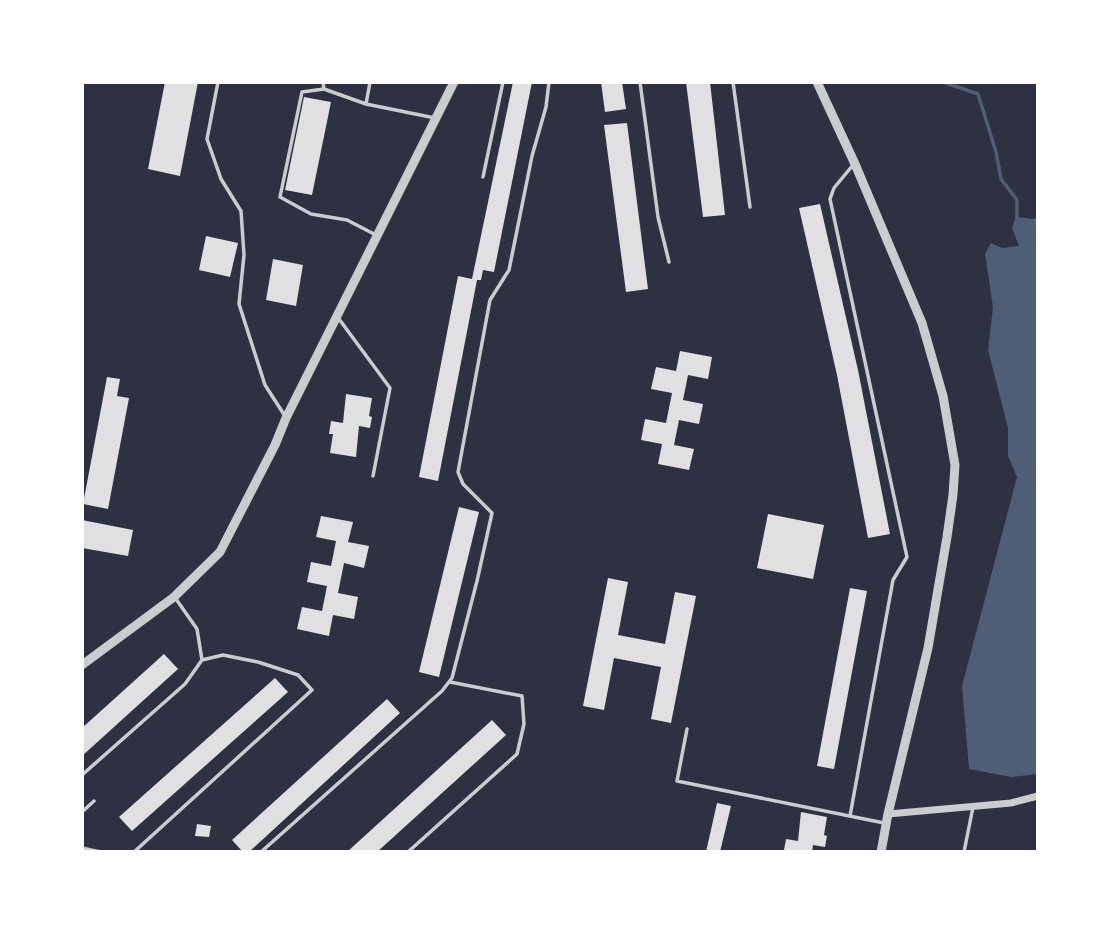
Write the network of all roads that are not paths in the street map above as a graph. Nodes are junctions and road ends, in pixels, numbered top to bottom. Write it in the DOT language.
graph roads {
  1 [pos="218,82"];
  2 [pos="323,82"];
  3 [pos="370,82"];
  4 [pos="454,82"];
  5 [pos="503,82"];
  6 [pos="549,82"];
  7 [pos="639,82"];
  8 [pos="733,82"];
  9 [pos="817,82"];
  10 [pos="324,89"];
  11 [pos="366,104"];
  12 [pos="436,118"];
  13 [pos="855,164"];
  14 [pos="483,177"];
  15 [pos="750,207"];
  16 [pos="379,236"];
  17 [pos="669,262"];
  18 [pos="337,317"];
  19 [pos="286,418"];
  20 [pos="373,476"];
  21 [pos="174,597"];
  22 [pos="202,660"];
  23 [pos="82,665"];
  24 [pos="449,681"];
  25 [pos="687,729"];
  26 [pos="82,775"];
  27 [pos="1038,796"];
  28 [pos="94,802"];
  29 [pos="973,807"];
  30 [pos="82,812"];
  31 [pos="849,816"];
  32 [pos="887,818"];
  33 [pos="82,848"];
  34 [pos="100,852"];
  35 [pos="134,852"];
  36 [pos="261,852"];
  37 [pos="408,852"];
  38 [pos="881,852"];
  39 [pos="964,852"];
  1 -- 19 [label="lane"];
  2 -- 10 [label="lane"];
  3 -- 11 [label="lane"];
  4 -- 12 [label="street"];
  5 -- 14 [label="lane"];
  6 -- 24 [label="lane"];
  7 -- 17 [label="lane"];
  8 -- 15 [label="lane"];
  9 -- 13 [label="street"];
  10 -- 11 [label="lane"];
  10 -- 16 [label="lane"];
  11 -- 12 [label="lane"];
  12 -- 16 [label="street"];
  13 -- 31 [label="lane"];
  13 -- 32 [label="street"];
  16 -- 18 [label="street"];
  18 -- 19 [label="street"];
  18 -- 20 [label="lane"];
  19 -- 21 [label="street"];
  21 -- 22 [label="lane"];
  21 -- 23 [label="street"];
  22 -- 26 [label="lane"];
  22 -- 35 [label="lane"];
  24 -- 36 [label="lane"];
  24 -- 37 [label="lane"];
  25 -- 31 [label="lane"];
  27 -- 29 [label="street"];
  28 -- 30 [label="lane"];
  29 -- 32 [label="street"];
  29 -- 39 [label="lane"];
  31 -- 32 [label="lane"];
  32 -- 38 [label="street"];
  33 -- 34 [label="lane"];
}
